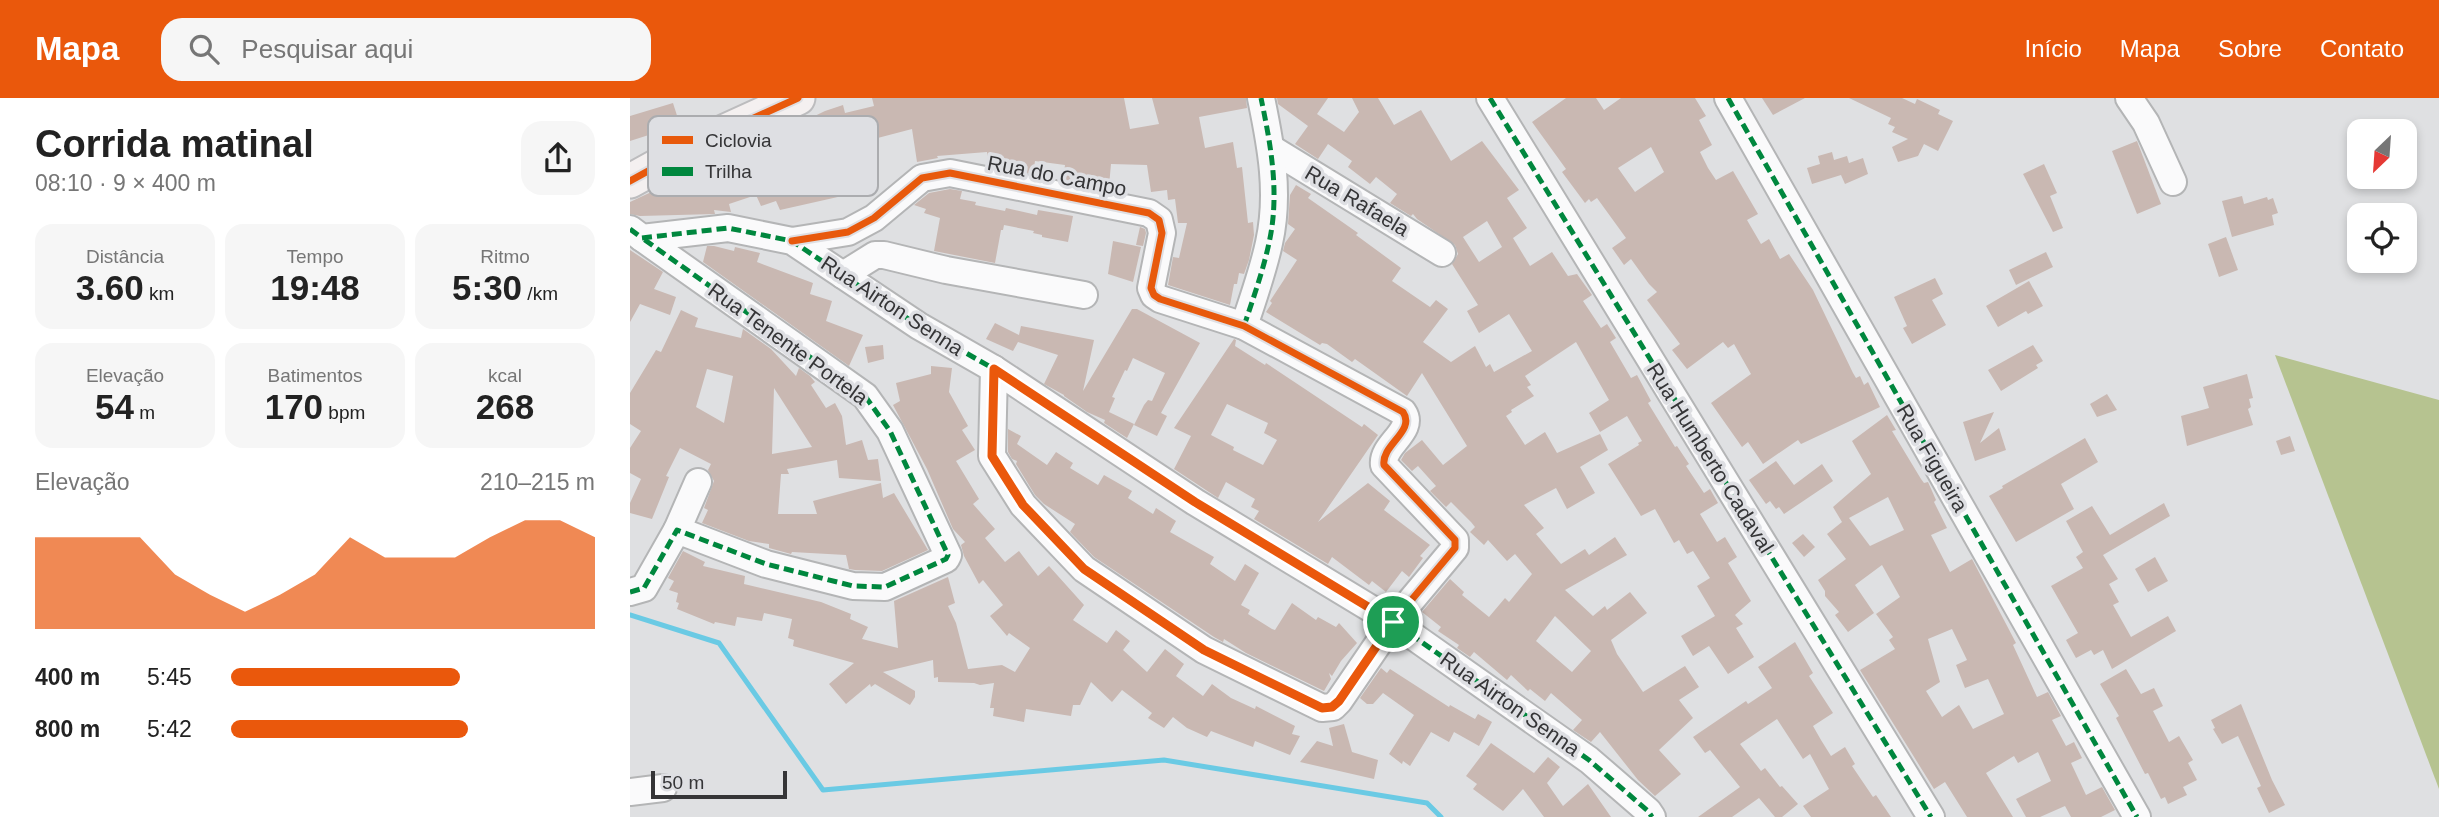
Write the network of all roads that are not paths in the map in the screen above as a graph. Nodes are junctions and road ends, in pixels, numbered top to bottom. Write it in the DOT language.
graph roads {
  1 [pos="798,98"];
  2 [pos="1261,98"];
  3 [pos="1490,98"];
  4 [pos="1728,98"];
  5 [pos="2129,98"];
  6 [pos="758,116"];
  7 [pos="1272,149"];
  8 [pos="648,171"];
  9 [pos="630,181"];
  10 [pos="2174,182"];
  11 [pos="636,233"];
  12 [pos="792,241"];
  13 [pos="1442,253"];
  14 [pos="843,275"];
  15 [pos="1084,295"];
  16 [pos="1244,326"];
  17 [pos="994,369"];
  18 [pos="698,482"];
  19 [pos="677,530"];
  20 [pos="630,592"];
  21 [pos="1393,622"];
  22 [pos="663,788"];
  23 [pos="630,792"];
  24 [pos="1652,817"];
  25 [pos="1931,817"];
  26 [pos="2137,817"];
  1 -- 6 [label="main road"];
  2 -- 7 [label="street"];
  3 -- 25 [label="street, Rua Humberto Cadaval"];
  4 -- 26 [label="street, Rua Figueira"];
  5 -- 10 [label="street"];
  7 -- 13 [label="street, Rua Rafaela"];
  7 -- 16 [label="street"];
  8 -- 9 [label="main road"];
  11 -- 12 [label="street, Rua Airton Senna"];
  11 -- 19 [label="street, Rua Tenente Portela"];
  12 -- 14 [label="street, Rua Airton Senna"];
  12 -- 16 [label="street, Rua do Campo"];
  14 -- 15 [label="street"];
  14 -- 17 [label="street, Rua Airton Senna"];
  16 -- 21 [label="street"];
  17 -- 21 [label="street, Rua Airton Senna"];
  17 -- 21 [label="street"];
  18 -- 19 [label="street"];
  19 -- 20 [label="street"];
  21 -- 24 [label="street, Rua Airton Senna"];
  22 -- 23 [label="street"];
}
